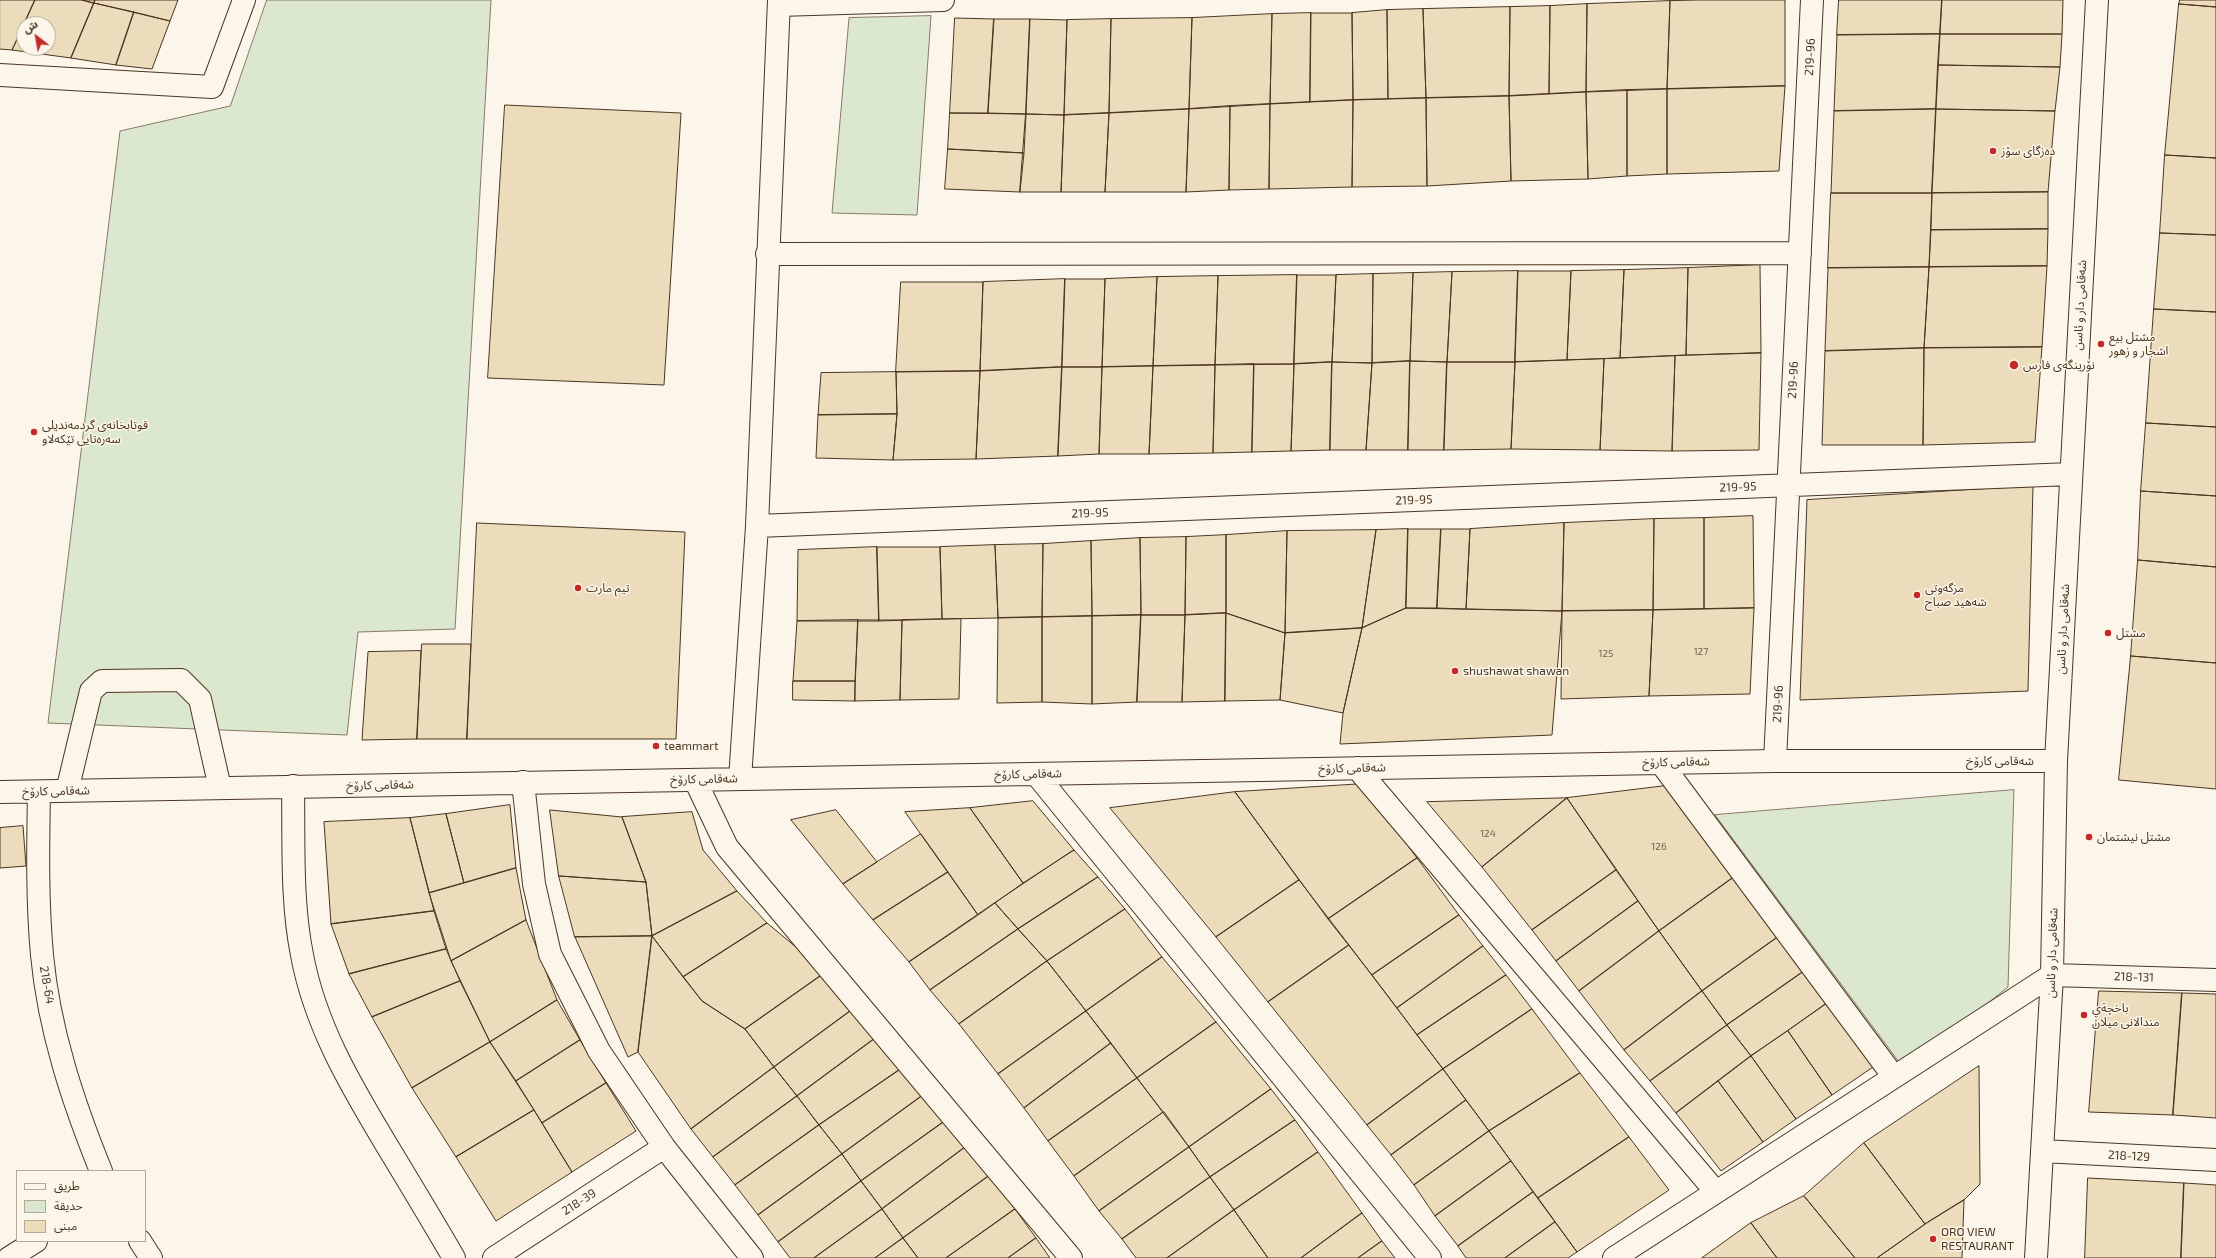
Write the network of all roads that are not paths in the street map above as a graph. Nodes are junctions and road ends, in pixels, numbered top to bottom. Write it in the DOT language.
graph roads {
  1 [pos="244,0"];
  2 [pos="943,0"];
  3 [pos="1812,0"];
  4 [pos="2096,0"];
  5 [pos="779,2"];
  6 [pos="0,75"];
  7 [pos="1800,253"];
  8 [pos="767,254"];
  9 [pos="2071,474"];
  10 [pos="1788,486"];
  11 [pos="757,526"];
  12 [pos="1775,761"];
  13 [pos="2056,761"];
  14 [pos="1662,762"];
  15 [pos="1357,768"];
  16 [pos="1036,774"];
  17 [pos="740,779"];
  18 [pos="696,780"];
  19 [pos="523,782"];
  20 [pos="293,786"];
  21 [pos="220,788"];
  22 [pos="67,791"];
  23 [pos="0,792"];
  24 [pos="39,792"];
  25 [pos="2052,975"];
  26 [pos="2216,980"];
  27 [pos="1894,1077"];
  28 [pos="664,1147"];
  29 [pos="2042,1151"];
  30 [pos="2216,1160"];
  31 [pos="101,1170"];
  32 [pos="1716,1192"];
  33 [pos="34,1242"];
  34 [pos="141,1242"];
  35 [pos="9,1258"];
  36 [pos="151,1258"];
  37 [pos="454,1258"];
  38 [pos="494,1258"];
  39 [pos="752,1258"];
  40 [pos="1071,1258"];
  41 [pos="1430,1258"];
  42 [pos="1614,1258"];
  43 [pos="2036,1258"];
  1 -- 6 [label="street"];
  2 -- 5 [label="street"];
  3 -- 7 [label="street, 219-96"];
  4 -- 9 [label="street, شەقامی دار و ئاسن"];
  5 -- 8 [label="street"];
  7 -- 8 [label="street"];
  7 -- 10 [label="street, 219-96"];
  8 -- 11 [label="street"];
  9 -- 10 [label="street, 219-95"];
  9 -- 13 [label="street, شەقامی دار و ئاسن"];
  10 -- 11 [label="street, 219-95"];
  10 -- 12 [label="street, 219-96"];
  11 -- 17 [label="street"];
  12 -- 13 [label="street, شەقامی کارۆخ"];
  12 -- 14 [label="street, شەقامی کارۆخ"];
  13 -- 25 [label="street, شەقامی دار و ئاسن"];
  14 -- 15 [label="street, شەقامی کارۆخ"];
  14 -- 27 [label="street"];
  15 -- 16 [label="street, شەقامی کارۆخ"];
  15 -- 32 [label="street"];
  16 -- 17 [label="street, شەقامی کارۆخ"];
  16 -- 41 [label="street"];
  17 -- 18 [label="street, شەقامی کارۆخ"];
  18 -- 19 [label="street, شەقامی کارۆخ"];
  18 -- 40 [label="street"];
  19 -- 20 [label="street, شەقامی کارۆخ"];
  19 -- 28 [label="street"];
  20 -- 21 [label="street, شەقامی کارۆخ"];
  20 -- 37 [label="street"];
  21 -- 22 [label="street, شەقامی کارۆخ"];
  21 -- 22 [label="street"];
  22 -- 24 [label="street, شەقامی کارۆخ"];
  23 -- 24 [label="street, شەقامی کارۆخ"];
  24 -- 31 [label="street, 218-64"];
  25 -- 26 [label="street, 218-131"];
  25 -- 27 [label="street"];
  25 -- 29 [label="street, شەقامی دار و ئاسن"];
  27 -- 32 [label="street"];
  28 -- 38 [label="street, 218-39"];
  28 -- 39 [label="street"];
  29 -- 30 [label="street, 218-129"];
  29 -- 43 [label="street, شەقامی دار و ئاسن"];
  32 -- 42 [label="street"];
  33 -- 35 [label="street"];
  34 -- 36 [label="street"];
}
